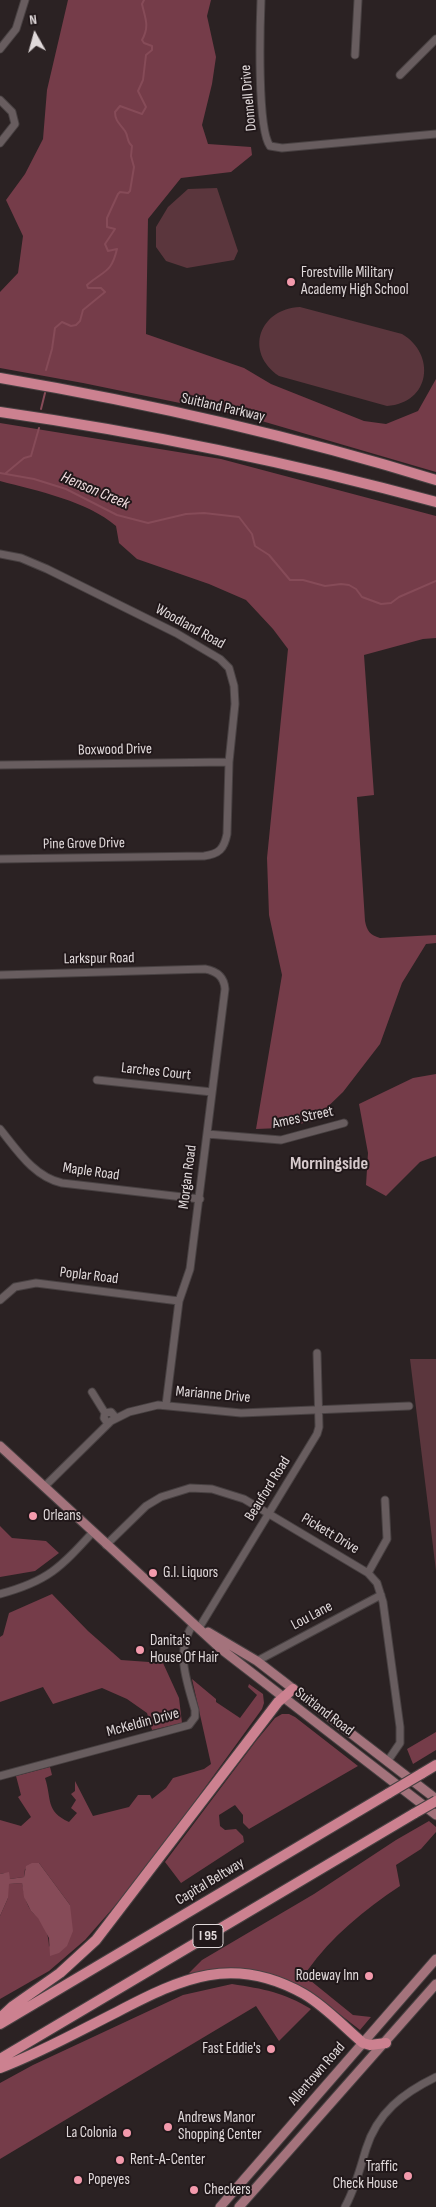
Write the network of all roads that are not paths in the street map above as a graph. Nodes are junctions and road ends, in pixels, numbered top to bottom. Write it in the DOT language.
graph roads {
  1 [pos="25,0"];
  2 [pos="261,0"];
  3 [pos="358,0"];
  4 [pos="436,39"];
  5 [pos="0,49"];
  6 [pos="355,55"];
  7 [pos="400,75"];
  8 [pos="1,100"];
  9 [pos="436,134"];
  10 [pos="0,143"];
  11 [pos="0,378"];
  12 [pos="0,412"];
  13 [pos="436,480"];
  14 [pos="436,502"];
  15 [pos="0,554"];
  16 [pos="230,762"];
  17 [pos="0,765"];
  18 [pos="168,856"];
  19 [pos="0,859"];
  20 [pos="198,969"];
  21 [pos="0,975"];
  22 [pos="97,1080"];
  23 [pos="212,1092"];
  24 [pos="344,1123"];
  25 [pos="0,1129"];
  26 [pos="207,1134"];
  27 [pos="0,1137"];
  28 [pos="9,1141"];
  29 [pos="200,1199"];
  30 [pos="0,1286"];
  31 [pos="7,1292"];
  32 [pos="0,1300"];
  33 [pos="178,1300"];
  34 [pos="318,1353"];
  35 [pos="92,1392"];
  36 [pos="166,1405"];
  37 [pos="409,1406"];
  38 [pos="319,1410"];
  39 [pos="105,1413"];
  40 [pos="116,1418"];
  41 [pos="108,1424"];
  42 [pos="0,1446"];
  43 [pos="44,1487"];
  44 [pos="385,1500"];
  45 [pos="269,1513"];
  46 [pos="93,1532"];
  47 [pos="106,1545"];
  48 [pos="368,1573"];
  49 [pos="0,1594"];
  50 [pos="381,1595"];
  51 [pos="196,1626"];
  52 [pos="256,1662"];
  53 [pos="294,1689"];
  54 [pos="282,1698"];
  55 [pos="387,1762"];
  56 [pos="436,1765"];
  57 [pos="0,1776"];
  58 [pos="436,1800"];
  59 [pos="436,1815"];
  60 [pos="436,1959"];
  61 [pos="436,1984"];
  62 [pos="0,2018"];
  63 [pos="0,2024"];
  64 [pos="363,2042"];
  65 [pos="386,2043"];
  66 [pos="0,2059"];
  67 [pos="0,2068"];
  68 [pos="436,2077"];
  69 [pos="220,2207"];
  70 [pos="239,2207"];
  71 [pos="345,2207"];
  1 -- 5 [label="street"];
  2 -- 9 [label="street, Donnell Drive"];
  3 -- 6 [label="street"];
  4 -- 7 [label="street"];
  8 -- 10 [label="street"];
  11 -- 13 [label="highway, Suitland Parkway"];
  12 -- 14 [label="highway"];
  15 -- 16 [label="street, Woodland Road"];
  16 -- 17 [label="street, Boxwood Drive"];
  16 -- 18 [label="street, Woodland Road"];
  18 -- 19 [label="street, Pine Grove Drive"];
  20 -- 21 [label="street, Larkspur Road"];
  20 -- 23 [label="street, Morgan Road"];
  22 -- 23 [label="street, Larches Court"];
  23 -- 26 [label="street, Morgan Road"];
  24 -- 26 [label="street, Ames Street"];
  25 -- 28 [label="street, Maple Road"];
  26 -- 29 [label="street, Morgan Road"];
  27 -- 28 [label="street"];
  28 -- 29 [label="street, Maple Road"];
  29 -- 33 [label="street, Morgan Road"];
  30 -- 31 [label="street"];
  31 -- 32 [label="street"];
  31 -- 33 [label="street, Poplar Road"];
  33 -- 36 [label="street, Morgan Road"];
  34 -- 38 [label="street, Beauford Road"];
  35 -- 39 [label="street"];
  36 -- 38 [label="street, Marianne Drive"];
  36 -- 40 [label="street, Marianne Drive"];
  37 -- 38 [label="street, Marianne Drive"];
  38 -- 45 [label="street, Beauford Road"];
  39 -- 40 [label="street"];
  39 -- 41 [label="street"];
  40 -- 41 [label="street, Marianne Drive"];
  41 -- 43 [label="street, Marianne Drive"];
  42 -- 43 [label="main road, Suitland Road"];
  43 -- 46 [label="main road, Suitland Road"];
  44 -- 48 [label="street"];
  45 -- 47 [label="street, Pickett Drive"];
  45 -- 48 [label="street, Pickett Drive"];
  45 -- 51 [label="street, Beauford Road"];
  46 -- 47 [label="main road, Suitland Road"];
  46 -- 49 [label="street"];
  47 -- 51 [label="main road, Suitland Road"];
  48 -- 50 [label="street, Pickett Drive"];
  50 -- 52 [label="street, Lou Lane"];
  50 -- 55 [label="street, Pickett Drive"];
  51 -- 52 [label="main road, Suitland Road"];
  51 -- 54 [label="main road, Suitland Road"];
  51 -- 57 [label="street, McKeldin Drive"];
  52 -- 53 [label="main road, Suitland Road"];
  53 -- 54 [label="highway"];
  53 -- 55 [label="main road, Suitland Road"];
  54 -- 59 [label="main road, Suitland Road"];
  54 -- 62 [label="highway"];
  55 -- 58 [label="main road, Suitland Road"];
  56 -- 63 [label="highway, Capital Beltway / I 95, bridge"];
  58 -- 66 [label="highway, I 95, bridge"];
  60 -- 64 [label="main road, Allentown Road"];
  61 -- 65 [label="main road, Allentown Road"];
  64 -- 65 [label="highway"];
  64 -- 67 [label="highway"];
  64 -- 69 [label="main road, Allentown Road"];
  65 -- 70 [label="main road, Allentown Road"];
  68 -- 71 [label="street"];
}
